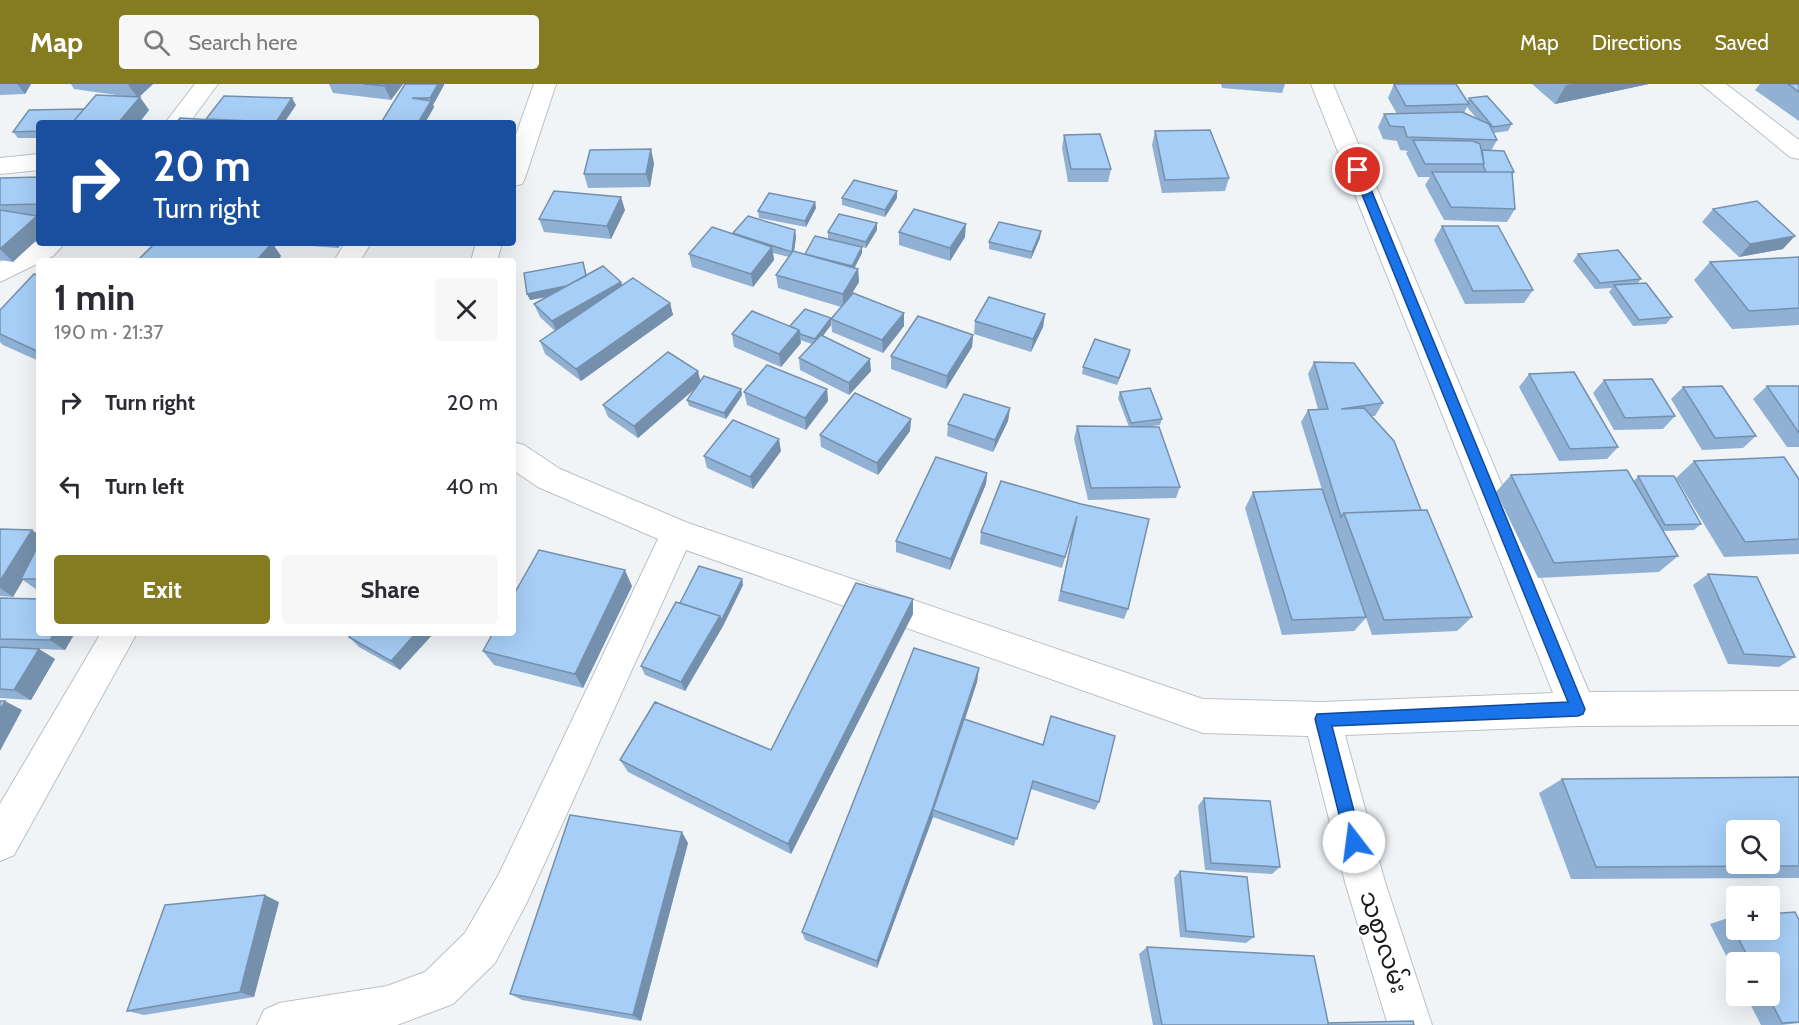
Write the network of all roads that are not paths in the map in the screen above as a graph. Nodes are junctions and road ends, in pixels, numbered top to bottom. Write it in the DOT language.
graph roads {
  1 [pos="207,84"];
  2 [pos="545,84"];
  3 [pos="1322,84"];
  4 [pos="1712,84"];
  5 [pos="179,120"];
  6 [pos="1799,152"];
  7 [pos="36,162"];
  8 [pos="0,166"];
  9 [pos="516,169"];
  10 [pos="49,246"];
  11 [pos="0,273"];
  12 [pos="516,456"];
  13 [pos="677,532"];
  14 [pos="118,636"];
  15 [pos="1799,708"];
  16 [pos="1578,709"];
  17 [pos="1322,719"];
  18 [pos="0,841"];
  19 [pos="279,1025"];
  20 [pos="1410,1025"];
  1 -- 5 [label="street"];
  2 -- 9 [label="street"];
  3 -- 16 [label="street"];
  4 -- 6 [label="street"];
  7 -- 8 [label="street"];
  10 -- 11 [label="street"];
  12 -- 13 [label="street"];
  13 -- 17 [label="street"];
  13 -- 19 [label="street"];
  14 -- 18 [label="street"];
  15 -- 16 [label="street"];
  16 -- 17 [label="street"];
  17 -- 20 [label="street, သစ္စာလမ်း"];
}
